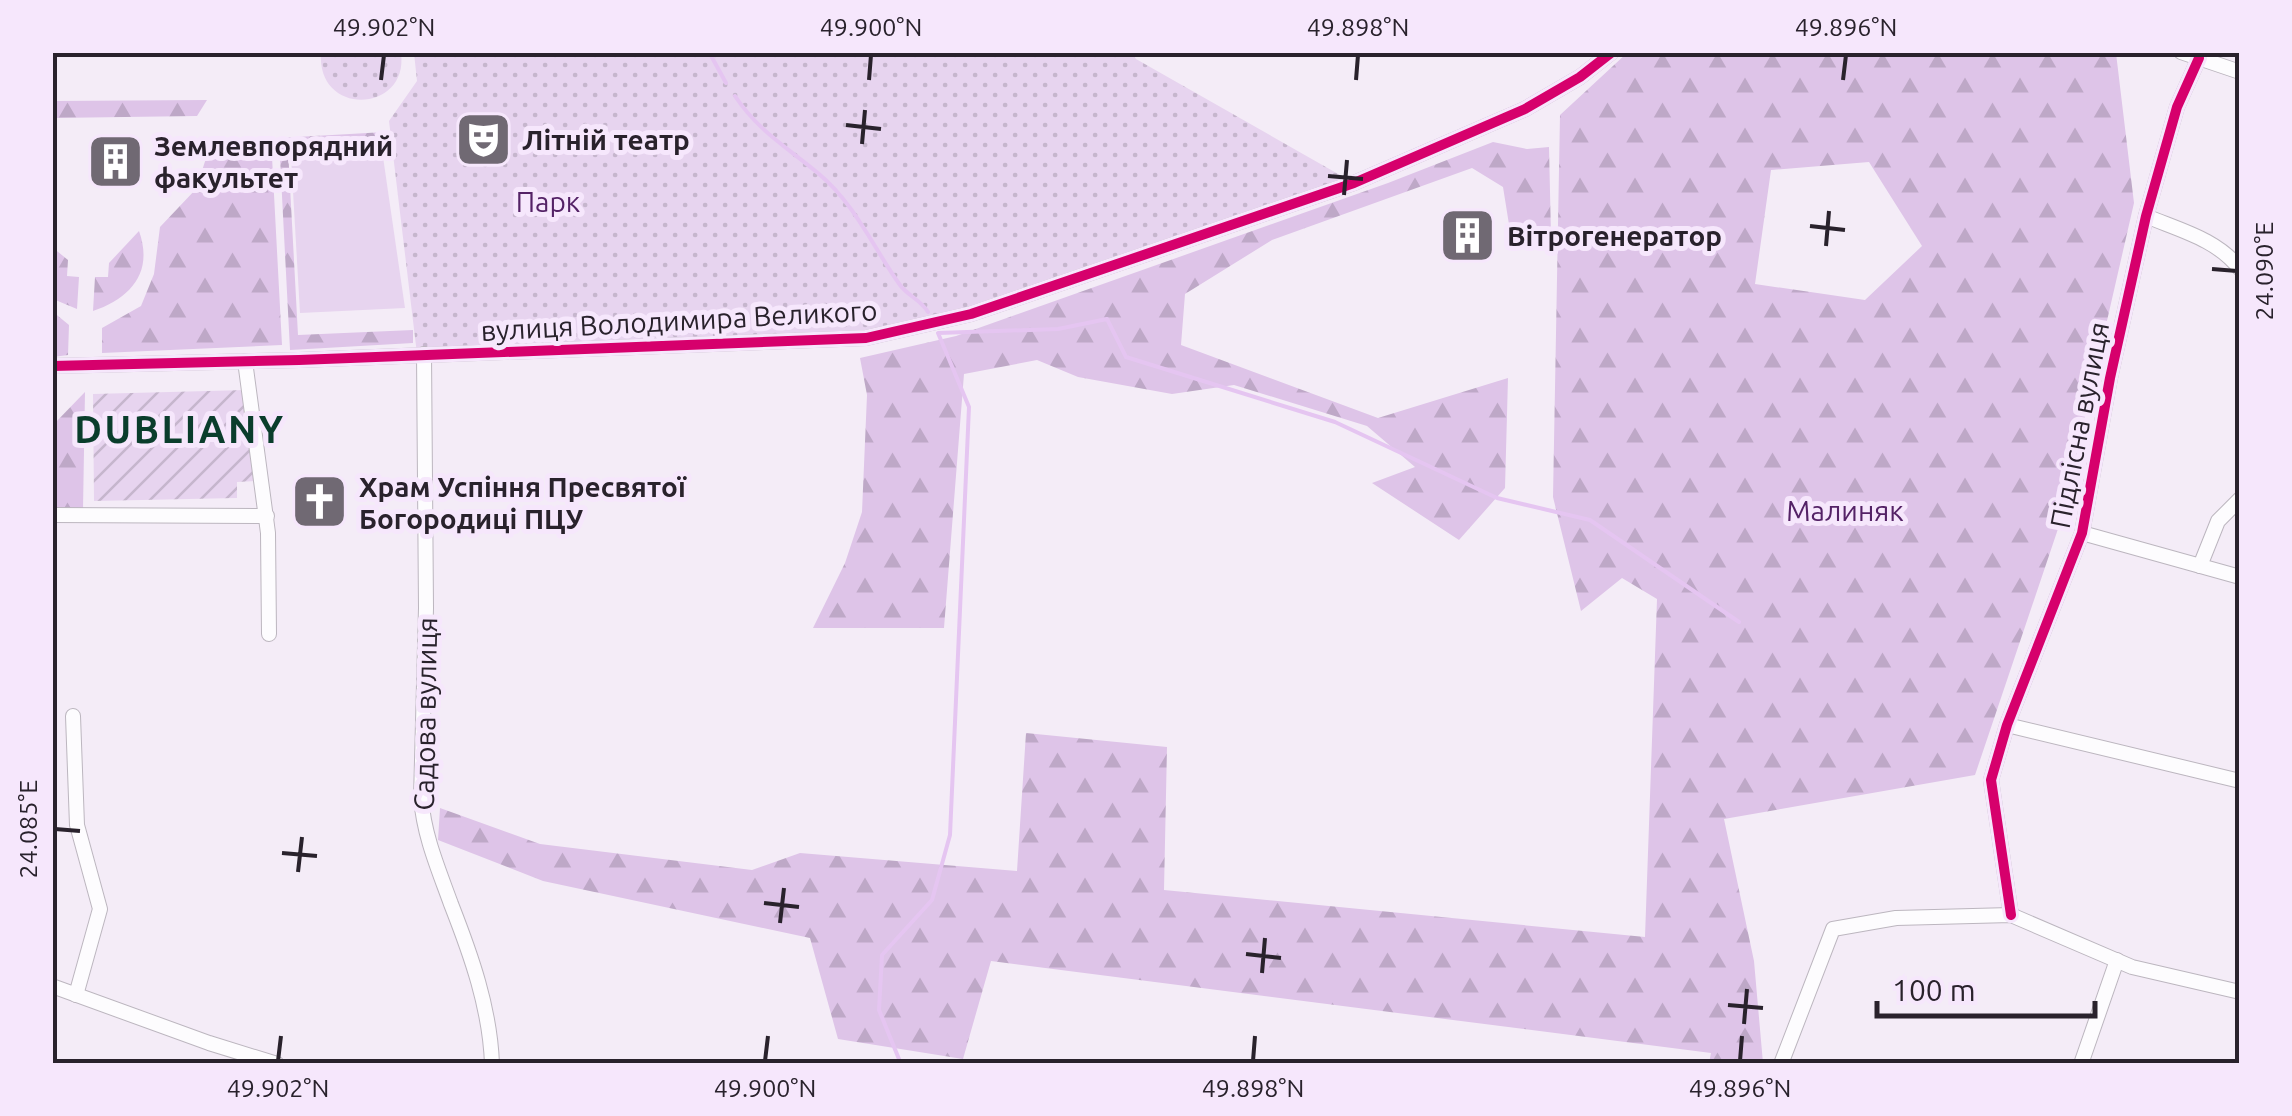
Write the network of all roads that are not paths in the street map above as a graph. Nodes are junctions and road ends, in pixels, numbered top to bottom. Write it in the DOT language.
graph roads {
  1 [pos="1612,52"];
  2 [pos="2181,52"];
  3 [pos="2219,52"];
  4 [pos="2200,58"];
  5 [pos="2234,70"];
  6 [pos="2146,216"];
  7 [pos="2240,269"];
  8 [pos="424,354"];
  9 [pos="245,361"];
  10 [pos="52,366"];
  11 [pos="2240,499"];
  12 [pos="52,515"];
  13 [pos="267,516"];
  14 [pos="2082,533"];
  15 [pos="2200,566"];
  16 [pos="2240,576"];
  17 [pos="269,634"];
  18 [pos="72,716"];
  19 [pos="2007,724"];
  20 [pos="2240,781"];
  21 [pos="2011,915"];
  22 [pos="2116,960"];
  23 [pos="52,986"];
  24 [pos="2240,992"];
  25 [pos="76,995"];
  26 [pos="276,1064"];
  27 [pos="492,1064"];
  28 [pos="1781,1064"];
  29 [pos="2081,1064"];
  1 -- 8 [label="street, вулиця Володимира Великого"];
  2 -- 4 [label="street"];
  3 -- 5 [label="street"];
  4 -- 5 [label="street"];
  4 -- 6 [label="street, Підлісна вулиця"];
  6 -- 7 [label="street"];
  6 -- 14 [label="street, Підлісна вулиця"];
  8 -- 9 [label="street, вулиця Володимира Великого"];
  8 -- 27 [label="street, Садова вулиця"];
  9 -- 10 [label="street, вулиця Володимира Великого"];
  9 -- 13 [label="street"];
  11 -- 15 [label="street"];
  12 -- 13 [label="street"];
  13 -- 17 [label="street"];
  14 -- 15 [label="street"];
  14 -- 19 [label="street, Підлісна вулиця"];
  15 -- 16 [label="street"];
  18 -- 25 [label="street"];
  19 -- 20 [label="street"];
  19 -- 21 [label="street, Підлісна вулиця"];
  21 -- 22 [label="street"];
  21 -- 28 [label="street"];
  22 -- 24 [label="street"];
  22 -- 29 [label="street"];
  23 -- 25 [label="street"];
  25 -- 26 [label="street"];
}
